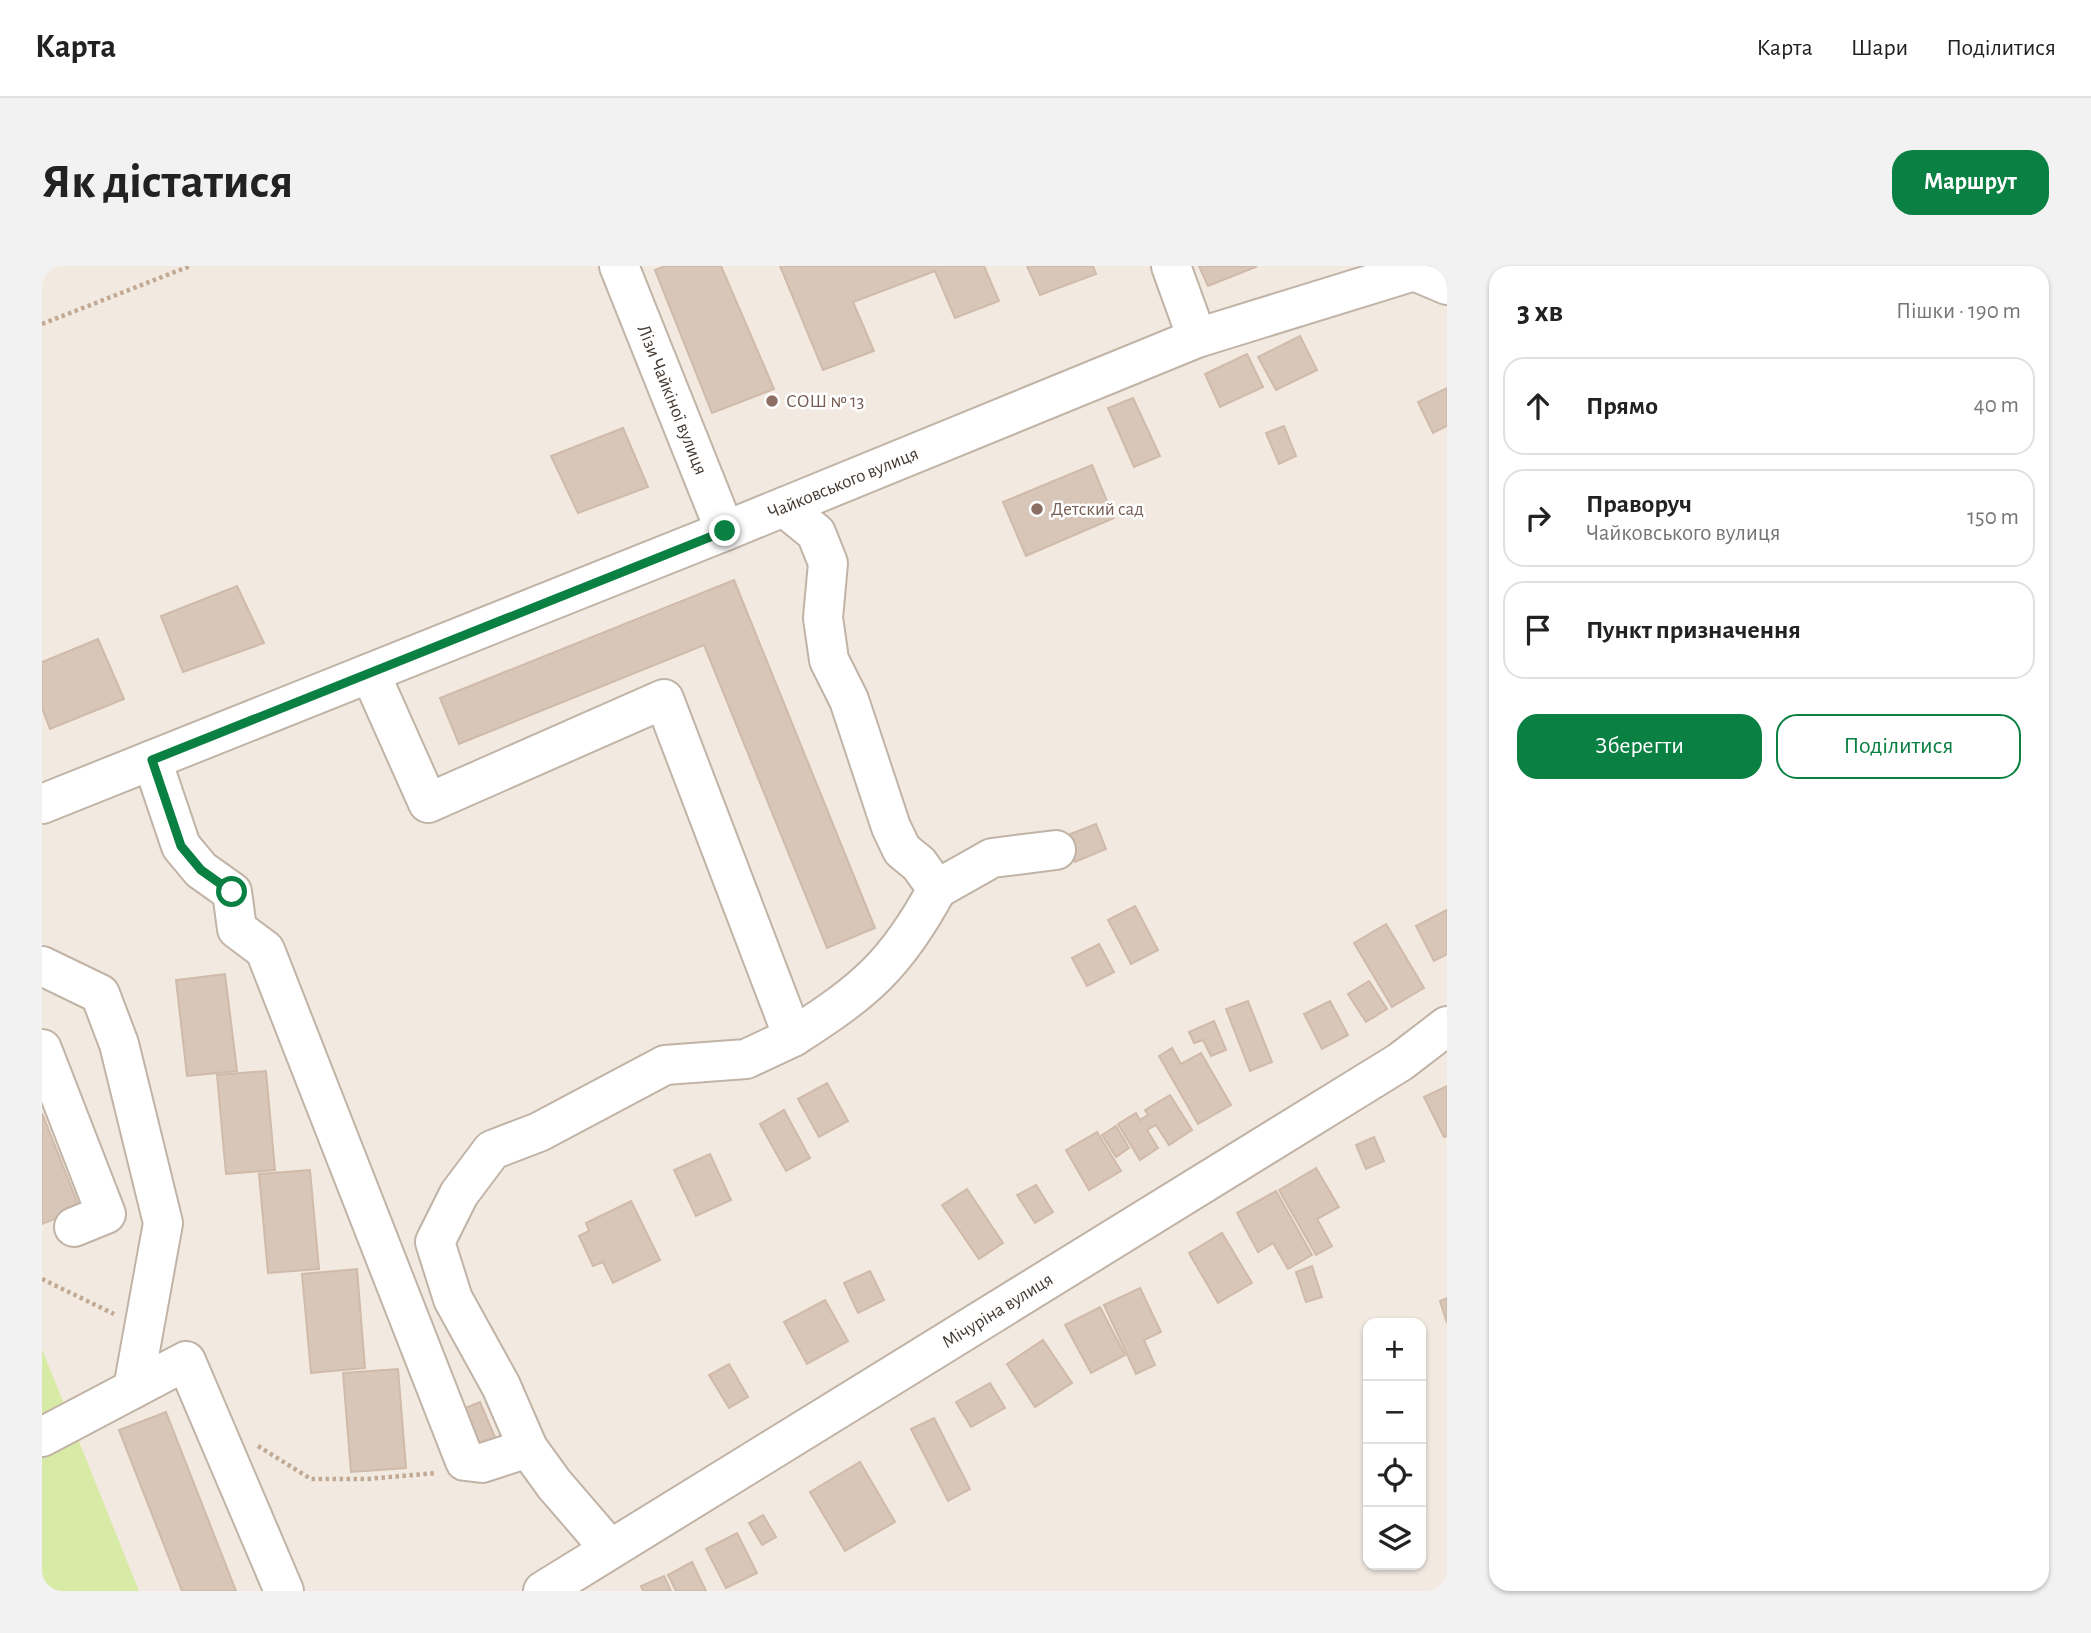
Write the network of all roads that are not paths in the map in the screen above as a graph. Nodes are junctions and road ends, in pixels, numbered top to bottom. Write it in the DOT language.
graph roads {
  1 [pos="619,266"];
  2 [pos="1171,266"];
  3 [pos="1431,278"];
  4 [pos="1197,338"];
  5 [pos="784,507"];
  6 [pos="725,531"];
  7 [pos="370,673"];
  8 [pos="152,760"];
  9 [pos="42,803"];
  10 [pos="1056,850"];
  11 [pos="937,889"];
  12 [pos="42,966"];
  13 [pos="1447,1026"];
  14 [pos="793,1037"];
  15 [pos="42,1049"];
  16 [pos="74,1227"];
  17 [pos="133,1389"];
  18 [pos="42,1437"];
  19 [pos="528,1448"];
  20 [pos="610,1549"];
  21 [pos="284,1591"];
  22 [pos="543,1591"];
  1 -- 6 [label="street, Лізи Чайкіної вулиця"];
  2 -- 4 [label="street"];
  3 -- 4 [label="street, Чайковського вулиця"];
  4 -- 5 [label="street, Чайковського вулиця"];
  5 -- 6 [label="street, Чайковського вулиця"];
  5 -- 11 [label="street"];
  6 -- 7 [label="street, Чайковського вулиця"];
  7 -- 8 [label="street, Чайковського вулиця"];
  7 -- 14 [label="street"];
  8 -- 9 [label="street, Чайковського вулиця"];
  8 -- 19 [label="street"];
  10 -- 11 [label="street"];
  11 -- 14 [label="street"];
  12 -- 17 [label="street"];
  13 -- 20 [label="street, Мічуріна вулиця"];
  14 -- 19 [label="street"];
  15 -- 16 [label="street"];
  17 -- 18 [label="street"];
  17 -- 21 [label="street"];
  19 -- 20 [label="street"];
  20 -- 22 [label="street, Мічуріна вулиця"];
}
